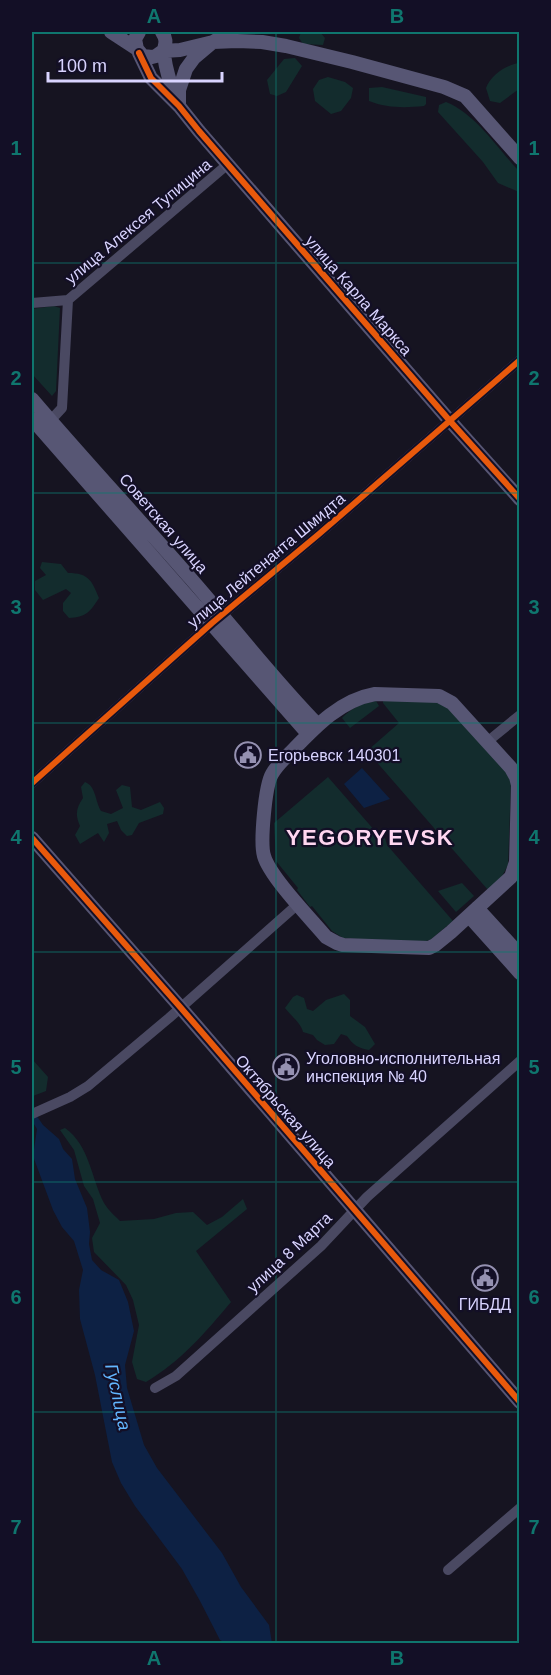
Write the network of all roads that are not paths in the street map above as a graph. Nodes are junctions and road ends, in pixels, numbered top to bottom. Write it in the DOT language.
graph roads {
  1 [pos="111,32"];
  2 [pos="139,32"];
  3 [pos="162,32"];
  4 [pos="230,32"];
  5 [pos="213,42"];
  6 [pos="138,51"];
  7 [pos="163,51"];
  8 [pos="179,106"];
  9 [pos="519,158"];
  10 [pos="228,164"];
  11 [pos="68,300"];
  12 [pos="32,303"];
  13 [pos="519,360"];
  14 [pos="32,399"];
  15 [pos="32,418"];
  16 [pos="50,421"];
  17 [pos="450,421"];
  18 [pos="519,499"];
  19 [pos="217,619"];
  20 [pos="519,715"];
  21 [pos="313,729"];
  22 [pos="487,742"];
  23 [pos="32,783"];
  24 [pos="32,838"];
  25 [pos="298,904"];
  26 [pos="473,912"];
  27 [pos="519,956"];
  28 [pos="519,973"];
  29 [pos="181,1008"];
  30 [pos="519,1061"];
  31 [pos="32,1114"];
  32 [pos="354,1210"];
  33 [pos="155,1388"];
  34 [pos="519,1402"];
  35 [pos="519,1508"];
  36 [pos="448,1570"];
  1 -- 6 [label="street"];
  2 -- 6 [label="street"];
  3 -- 7 [label="street"];
  4 -- 5 [label="street"];
  5 -- 7 [label="street"];
  5 -- 8 [label="street"];
  5 -- 9 [label="street"];
  6 -- 7 [label="street"];
  6 -- 8 [label="street, улица Карла Маркса"];
  7 -- 8 [label="street"];
  8 -- 10 [label="street, улица Карла Маркса"];
  10 -- 11 [label="street, улица Алексея Тупицина"];
  10 -- 17 [label="street, улица Карла Маркса"];
  11 -- 12 [label="street, улица Алексея Тупицина"];
  11 -- 16 [label="street, улица Алексея Тупицина"];
  13 -- 17 [label="street, улица Лейтенанта Шмидта"];
  14 -- 16 [label="street, Советская улица"];
  15 -- 19 [label="street, Советская улица"];
  16 -- 19 [label="street, Советская улица"];
  17 -- 18 [label="street, улица Карла Маркса"];
  17 -- 19 [label="street, улица Лейтенанта Шмидта"];
  19 -- 21 [label="street, Советская улица"];
  19 -- 23 [label="street, улица Лейтенанта Шмидта"];
  20 -- 22 [label="street"];
  21 -- 22 [label="street"];
  21 -- 25 [label="street"];
  22 -- 26 [label="street"];
  24 -- 29 [label="street, Октябрьская улица"];
  25 -- 26 [label="street"];
  25 -- 29 [label="street"];
  26 -- 27 [label="street"];
  26 -- 28 [label="street"];
  29 -- 31 [label="street"];
  29 -- 32 [label="street, Октябрьская улица"];
  30 -- 32 [label="street, улица 8 Марта"];
  32 -- 33 [label="street, улица 8 Марта"];
  32 -- 34 [label="street, Октябрьская улица"];
  35 -- 36 [label="street"];
}
